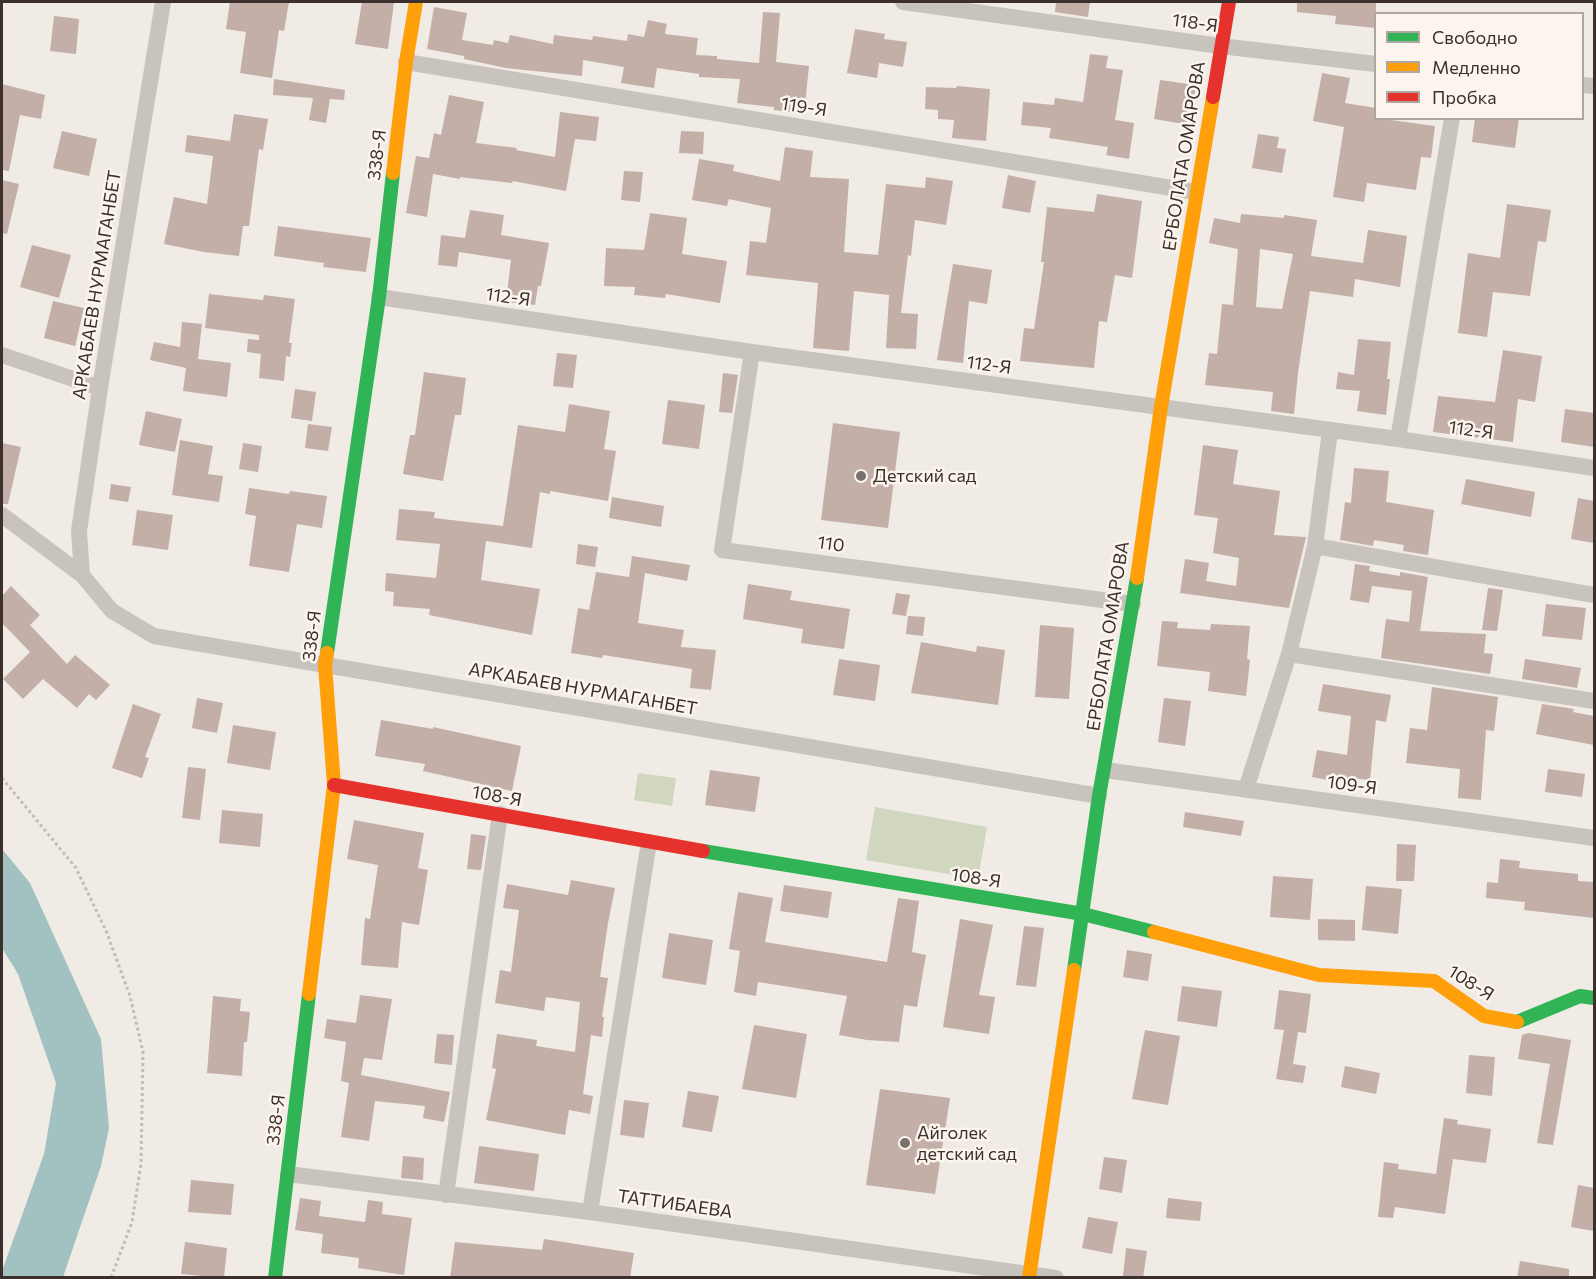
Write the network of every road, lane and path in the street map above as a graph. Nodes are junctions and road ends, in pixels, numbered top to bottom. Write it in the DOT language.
graph roads {
  1 [pos="163,2"];
  2 [pos="416,2"];
  3 [pos="903,2"];
  4 [pos="1229,2"];
  5 [pos="1220,46"];
  6 [pos="406,62"];
  7 [pos="1374,64"];
  8 [pos="1452,120"];
  9 [pos="1196,192"];
  10 [pos="379,297"];
  11 [pos="752,352"];
  12 [pos="2,355"];
  13 [pos="100,388"];
  14 [pos="1161,407"];
  15 [pos="1330,431"];
  16 [pos="1398,439"];
  17 [pos="1594,468"];
  18 [pos="2,515"];
  19 [pos="1315,546"];
  20 [pos="82,575"];
  21 [pos="1594,595"];
  22 [pos="1133,604"];
  23 [pos="1289,654"];
  24 [pos="325,665"];
  25 [pos="1594,701"];
  26 [pos="1105,770"];
  27 [pos="2,778"];
  28 [pos="334,785"];
  29 [pos="1246,789"];
  30 [pos="1099,796"];
  31 [pos="500,814"];
  32 [pos="1594,838"];
  33 [pos="648,842"];
  34 [pos="1083,914"];
  35 [pos="1594,998"];
  36 [pos="288,1174"];
  37 [pos="446,1195"];
  38 [pos="590,1212"];
  39 [pos="1029,1276"];
  40 [pos="111,1278"];
  41 [pos="275,1278"];
  42 [pos="1056,1278"];
  1 -- 13 [label="street, АРКАБАЕВ НУРМАГАНБЕТ"];
  2 -- 6 [label="street, 338-Я"];
  3 -- 5 [label="street, 118-Я"];
  4 -- 5 [label="street, ЕРБОЛАТА ОМАРОВА"];
  5 -- 7 [label="street, 118-Я"];
  5 -- 9 [label="street, ЕРБОЛАТА ОМАРОВА"];
  6 -- 9 [label="street, 119-Я"];
  6 -- 10 [label="street, 338-Я"];
  8 -- 16 [label="street"];
  9 -- 14 [label="street, ЕРБОЛАТА ОМАРОВА"];
  10 -- 11 [label="street, 112-Я"];
  10 -- 24 [label="street, 338-Я"];
  11 -- 14 [label="street, 112-Я"];
  11 -- 22 [label="street, 110"];
  12 -- 13 [label="street"];
  13 -- 20 [label="street, АРКАБАЕВ НУРМАГАНБЕТ"];
  14 -- 15 [label="street, 112-Я"];
  14 -- 22 [label="street, ЕРБОЛАТА ОМАРОВА"];
  15 -- 16 [label="street, 112-Я"];
  15 -- 19 [label="street"];
  16 -- 17 [label="street, 112-Я"];
  18 -- 20 [label="street, АРКАБАЕВ НУРМАГАНБЕТ"];
  19 -- 21 [label="street"];
  19 -- 23 [label="street"];
  20 -- 24 [label="street, АРКАБАЕВ НУРМАГАНБЕТ"];
  22 -- 26 [label="street, ЕРБОЛАТА ОМАРОВА"];
  23 -- 25 [label="street"];
  23 -- 29 [label="street"];
  24 -- 28 [label="street, 338-Я"];
  24 -- 30 [label="street, АРКАБАЕВ НУРМАГАНБЕТ"];
  26 -- 29 [label="street, 109-Я"];
  26 -- 30 [label="street, ЕРБОЛАТА ОМАРОВА"];
  27 -- 40 [label="path"];
  28 -- 31 [label="street, 108-Я"];
  28 -- 36 [label="street, 338-Я"];
  29 -- 32 [label="street, 109-Я"];
  30 -- 34 [label="street, ЕРБОЛАТА ОМАРОВА"];
  31 -- 33 [label="street, 108-Я"];
  31 -- 37 [label="street"];
  33 -- 34 [label="street, 108-Я"];
  33 -- 38 [label="street"];
  34 -- 35 [label="street, 108-Я"];
  34 -- 39 [label="street, ЕРБОЛАТА ОМАРОВА"];
  36 -- 37 [label="street, ТАТТИБАЕВА"];
  36 -- 41 [label="street, 338-Я"];
  37 -- 38 [label="street, ТАТТИБАЕВА"];
  38 -- 39 [label="street, ТАТТИБАЕВА"];
  39 -- 42 [label="street, ТАТТИБАЕВА"];
}
